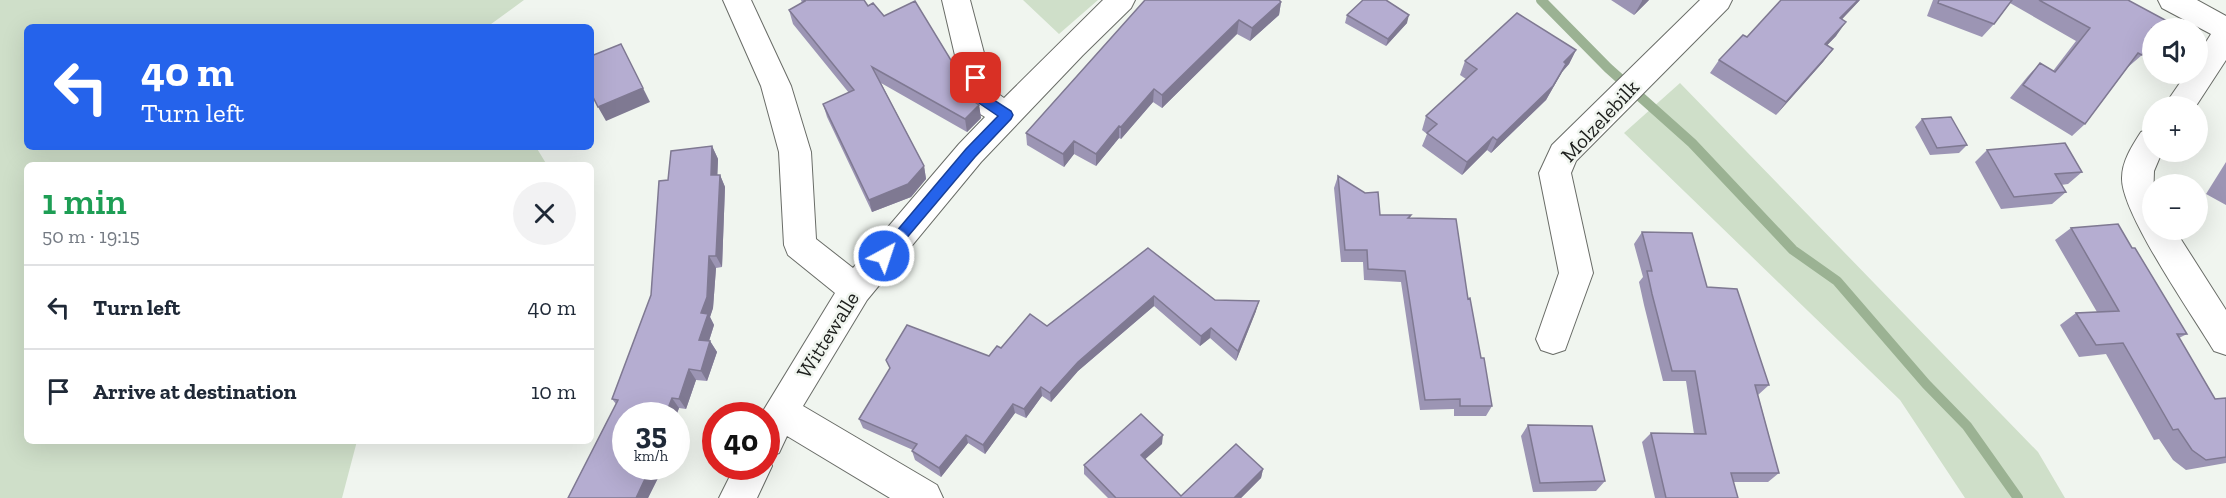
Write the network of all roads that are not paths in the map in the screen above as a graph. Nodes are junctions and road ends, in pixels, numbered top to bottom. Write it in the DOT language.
graph roads {
  1 [pos="737,0"];
  2 [pos="956,0"];
  3 [pos="1121,0"];
  4 [pos="1718,0"];
  5 [pos="2172,0"];
  6 [pos="2226,29"];
  7 [pos="2226,34"];
  8 [pos="2186,96"];
  9 [pos="1006,115"];
  10 [pos="2142,162"];
  11 [pos="2142,201"];
  12 [pos="2164,240"];
  13 [pos="855,290"];
  14 [pos="1553,339"];
  15 [pos="2226,340"];
  16 [pos="780,414"];
  17 [pos="780,429"];
  18 [pos="747,480"];
  19 [pos="738,498"];
  20 [pos="924,498"];
  1 -- 13 [label="street"];
  2 -- 9 [label="street"];
  3 -- 9 [label="street, Wittewalle"];
  4 -- 14 [label="street, Molzelebilk"];
  5 -- 6 [label="street"];
  7 -- 8 [label="street"];
  9 -- 13 [label="street, Wittewalle"];
  10 -- 11 [label="street"];
  12 -- 15 [label="street"];
  13 -- 16 [label="street, Wittewalle"];
  17 -- 20 [label="street"];
  18 -- 19 [label="street"];
}
